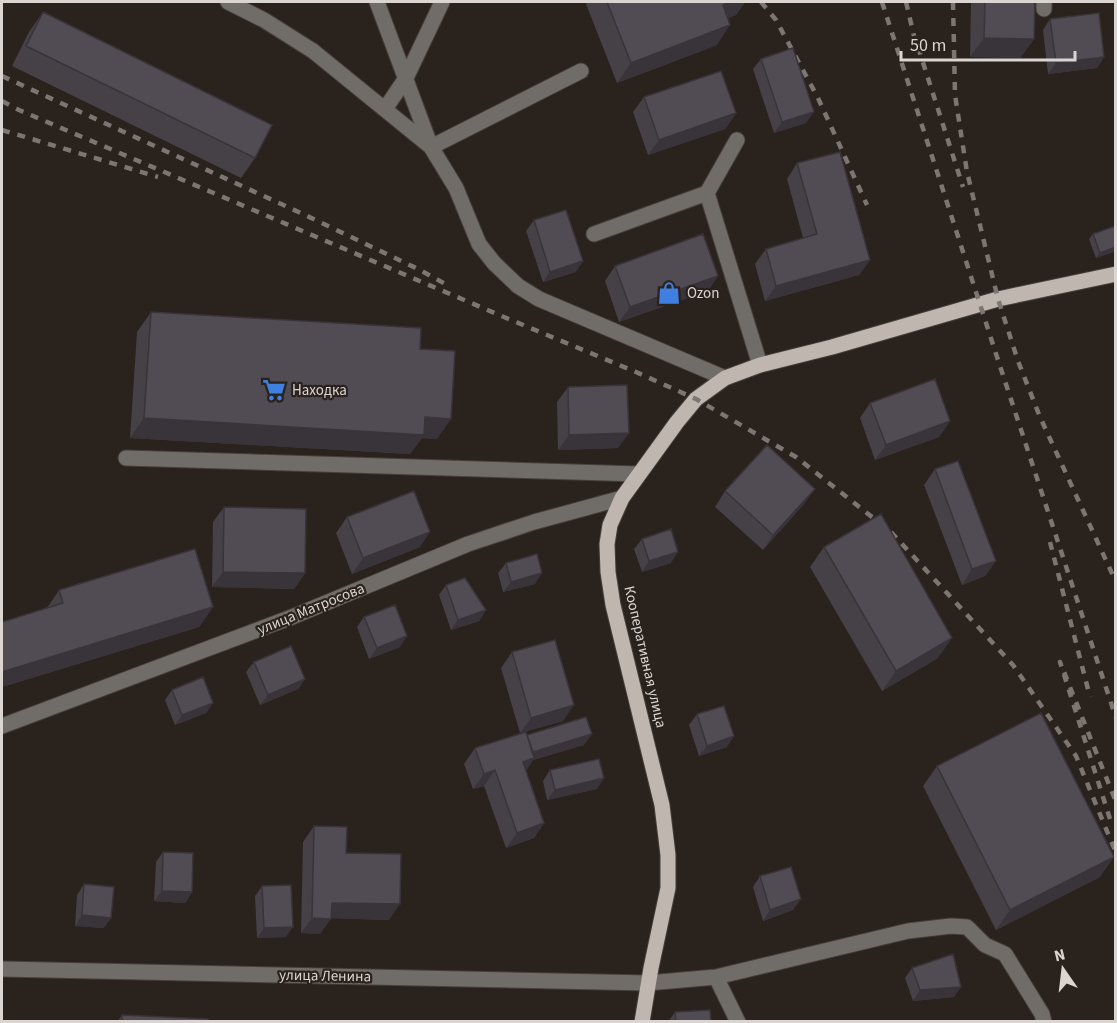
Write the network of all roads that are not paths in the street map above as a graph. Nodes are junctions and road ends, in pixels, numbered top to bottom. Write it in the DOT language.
graph roads {
  1 [pos="228,2"];
  2 [pos="376,2"];
  3 [pos="442,2"];
  4 [pos="581,71"];
  5 [pos="406,78"];
  6 [pos="385,109"];
  7 [pos="736,140"];
  8 [pos="431,147"];
  9 [pos="708,193"];
  10 [pos="594,234"];
  11 [pos="1116,274"];
  12 [pos="760,365"];
  13 [pos="725,378"];
  14 [pos="126,458"];
  15 [pos="639,474"];
  16 [pos="622,498"];
  17 [pos="2,726"];
  18 [pos="2,969"];
  19 [pos="716,977"];
  20 [pos="648,983"];
  21 [pos="642,1022"];
  22 [pos="738,1022"];
  23 [pos="1044,1022"];
  1 -- 6 [label="street"];
  2 -- 5 [label="street"];
  3 -- 5 [label="street"];
  4 -- 8 [label="street"];
  5 -- 6 [label="street"];
  5 -- 8 [label="street"];
  6 -- 8 [label="street"];
  7 -- 9 [label="street"];
  8 -- 13 [label="street"];
  9 -- 10 [label="street"];
  9 -- 12 [label="street"];
  11 -- 12 [label="main road, Кооперативная улица"];
  12 -- 13 [label="main road, Кооперативная улица"];
  13 -- 15 [label="main road, Кооперативная улица"];
  14 -- 15 [label="street"];
  15 -- 16 [label="main road, Кооперативная улица"];
  16 -- 17 [label="street, улица Матросова"];
  16 -- 20 [label="main road, Кооперативная улица"];
  18 -- 20 [label="street, улица Ленина"];
  19 -- 20 [label="street, улица Ленина"];
  19 -- 22 [label="street"];
  19 -- 23 [label="street, улица Ленина"];
  20 -- 21 [label="main road, Кооперативная улица"];
}
